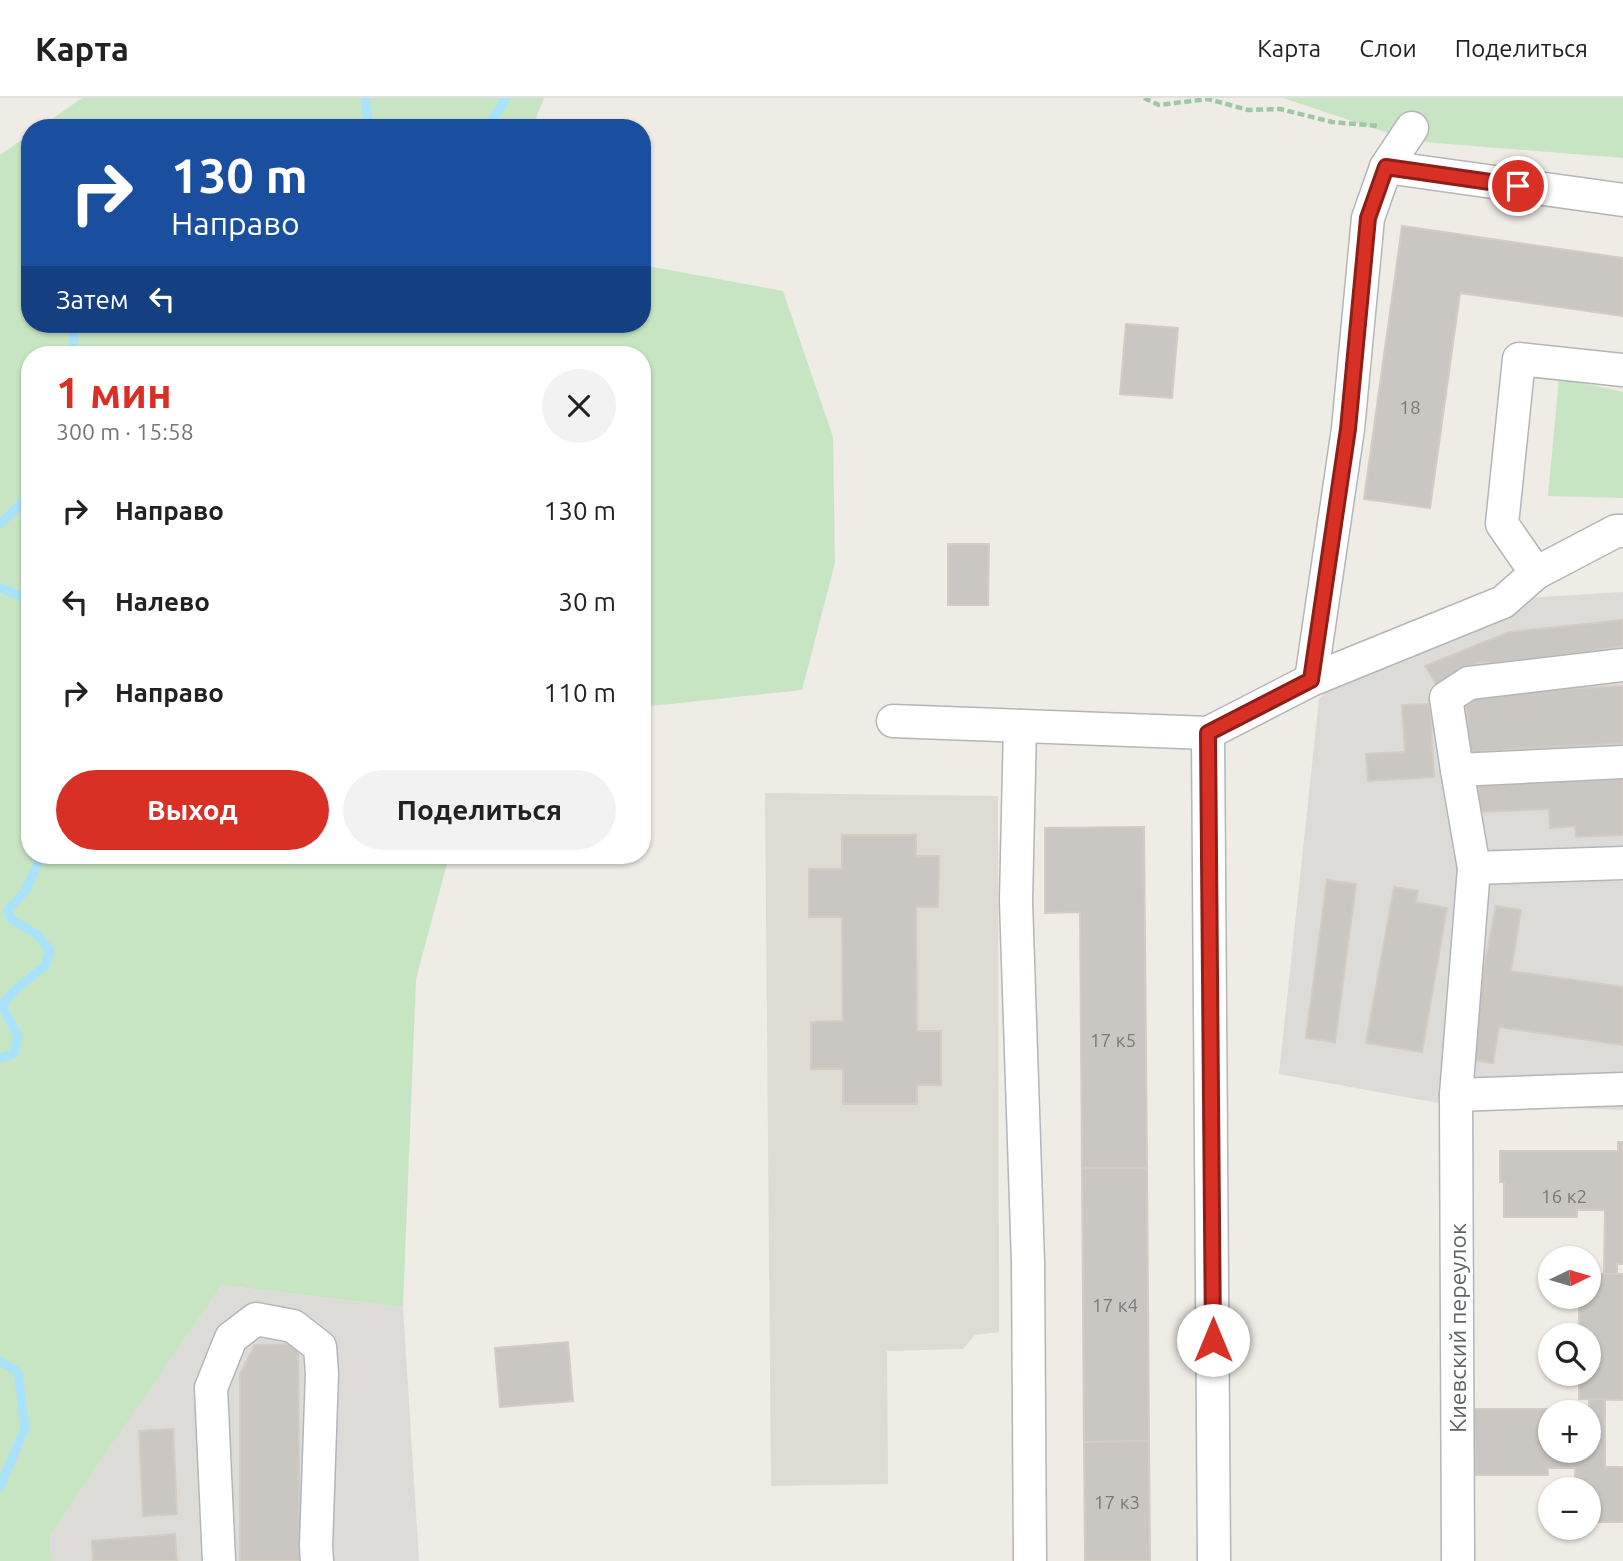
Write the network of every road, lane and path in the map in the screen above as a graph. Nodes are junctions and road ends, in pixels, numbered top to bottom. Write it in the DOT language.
graph roads {
  1 [pos="1144,98"];
  2 [pos="1412,128"];
  3 [pos="1386,167"];
  4 [pos="1623,200"];
  5 [pos="1623,370"];
  6 [pos="1623,531"];
  7 [pos="1536,573"];
  8 [pos="1623,665"];
  9 [pos="1311,680"];
  10 [pos="893,721"];
  11 [pos="1020,726"];
  12 [pos="1208,733"];
  13 [pos="1623,762"];
  14 [pos="1457,770"];
  15 [pos="1623,863"];
  16 [pos="1474,868"];
  17 [pos="1623,1089"];
  18 [pos="1456,1095"];
  19 [pos="219,1561"];
  20 [pos="317,1561"];
  21 [pos="1030,1561"];
  22 [pos="1214,1561"];
  23 [pos="1458,1561"];
  1 -- 2 [label="path"];
  2 -- 3 [label="street"];
  3 -- 4 [label="street"];
  3 -- 9 [label="street"];
  5 -- 7 [label="street"];
  6 -- 7 [label="street"];
  7 -- 9 [label="street"];
  8 -- 14 [label="street, Киевский переулок"];
  9 -- 12 [label="street"];
  10 -- 11 [label="street"];
  11 -- 12 [label="street"];
  11 -- 21 [label="street"];
  12 -- 22 [label="street"];
  13 -- 14 [label="street"];
  14 -- 16 [label="street, Киевский переулок"];
  15 -- 16 [label="street"];
  16 -- 18 [label="street, Киевский переулок"];
  17 -- 18 [label="street"];
  18 -- 23 [label="street, Киевский переулок"];
  19 -- 20 [label="street"];
}
